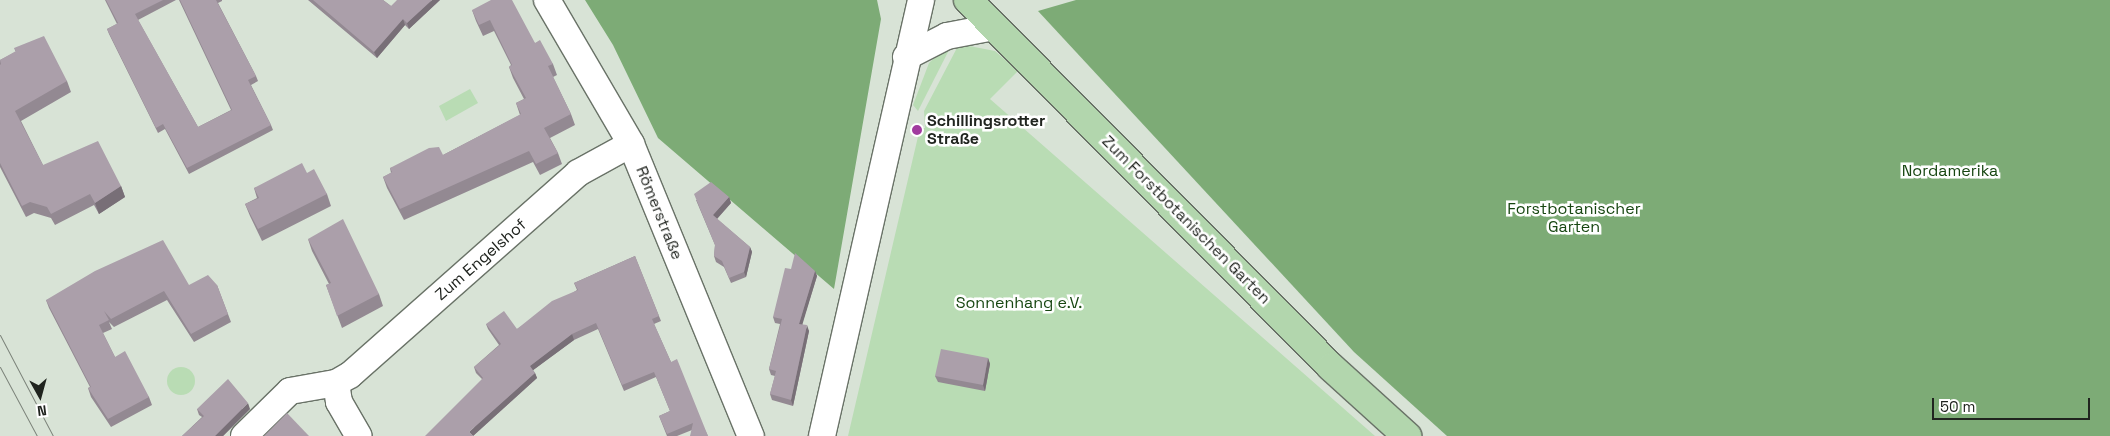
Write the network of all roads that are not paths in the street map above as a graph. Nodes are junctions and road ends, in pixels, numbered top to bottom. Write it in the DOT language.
graph roads {
  1 [pos="548,0"];
  2 [pos="921,0"];
  3 [pos="968,0"];
  4 [pos="994,27"];
  5 [pos="906,57"];
  6 [pos="631,144"];
  7 [pos="336,383"];
  8 [pos="244,436"];
  9 [pos="360,436"];
  10 [pos="752,436"];
  11 [pos="822,436"];
  12 [pos="1407,436"];
  1 -- 6 [label="street, Römerstraße"];
  2 -- 5 [label="street"];
  3 -- 4 [label="main road, Zum Forstbotanischen Garten"];
  4 -- 5 [label="street"];
  4 -- 12 [label="main road, Zum Forstbotanischen Garten"];
  5 -- 11 [label="street"];
  6 -- 7 [label="street, Zum Engelshof"];
  6 -- 10 [label="street, Römerstraße"];
  7 -- 8 [label="street"];
  7 -- 9 [label="street"];
}
